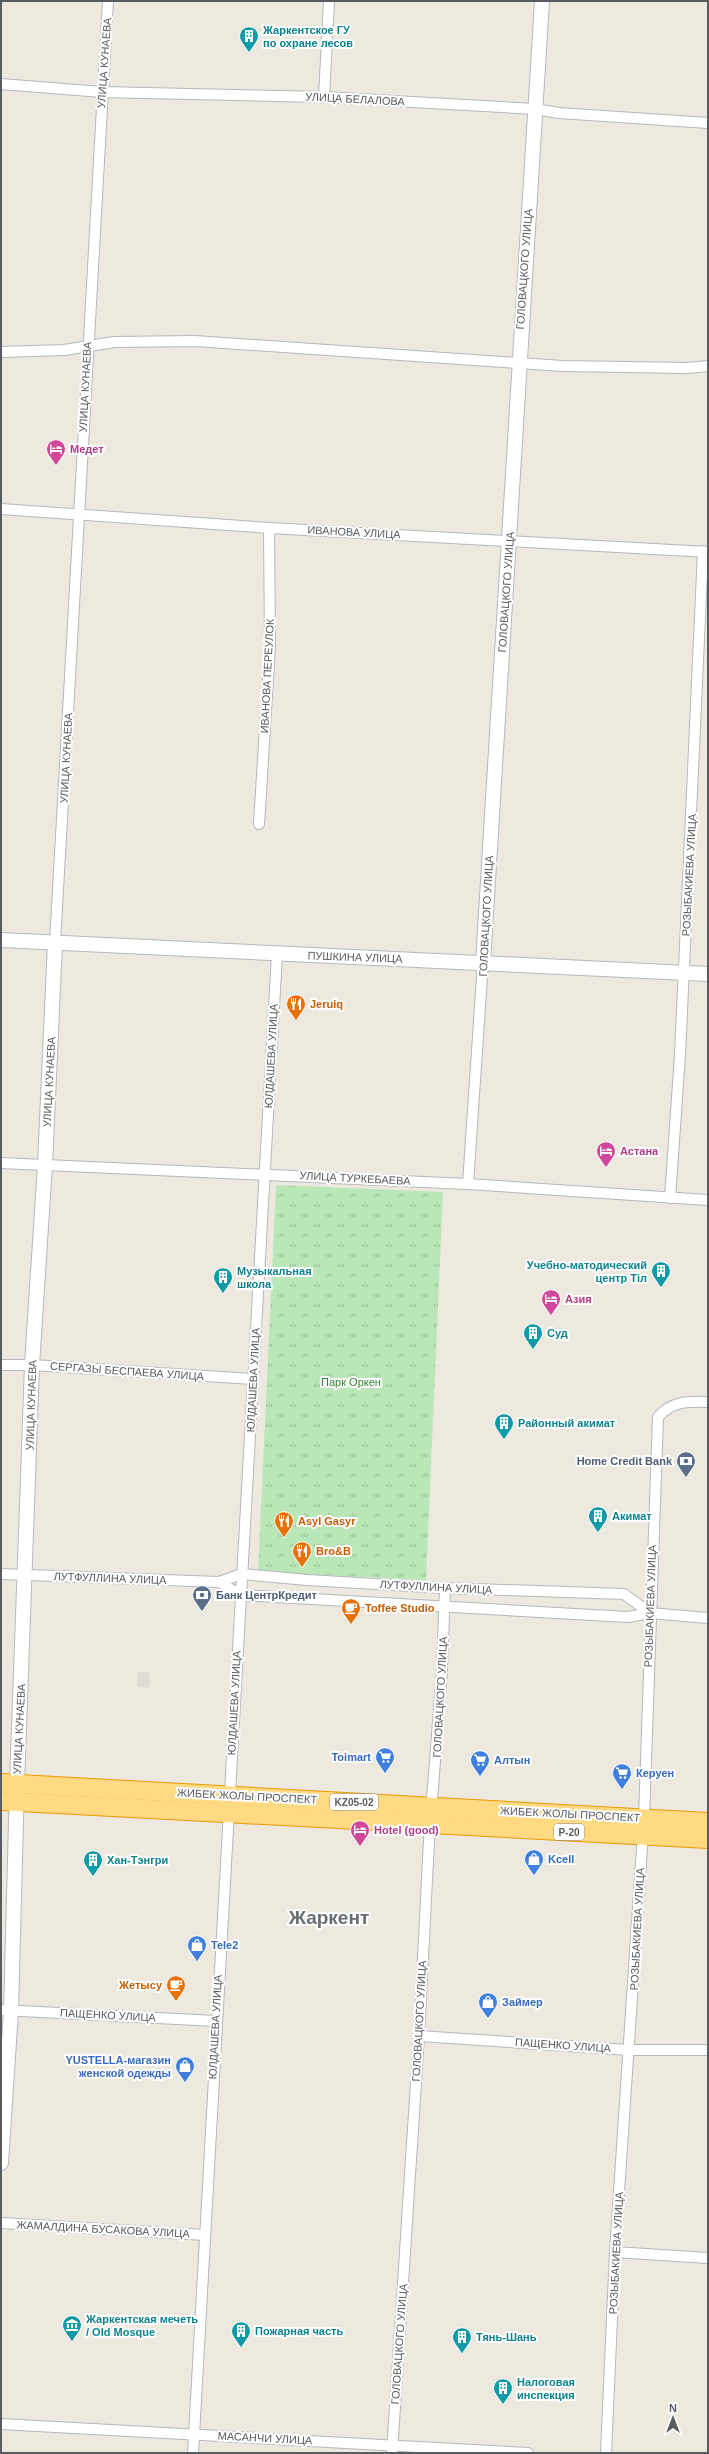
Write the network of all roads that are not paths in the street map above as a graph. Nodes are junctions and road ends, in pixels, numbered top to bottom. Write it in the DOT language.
graph roads {
  1 [pos="108,1"];
  2 [pos="330,1"];
  3 [pos="542,1"];
  4 [pos="1,84"];
  5 [pos="102,92"];
  6 [pos="324,97"];
  7 [pos="534,109"];
  8 [pos="708,123"];
  9 [pos="87,347"];
  10 [pos="1,352"];
  11 [pos="518,363"];
  12 [pos="708,366"];
  13 [pos="1,509"];
  14 [pos="79,514"];
  15 [pos="269,528"];
  16 [pos="510,541"];
  17 [pos="706,552"];
  18 [pos="259,824"];
  19 [pos="1,940"];
  20 [pos="55,943"];
  21 [pos="277,954"];
  22 [pos="483,962"];
  23 [pos="684,973"];
  24 [pos="708,974"];
  25 [pos="1,1163"];
  26 [pos="45,1165"];
  27 [pos="264,1174"];
  28 [pos="468,1184"];
  29 [pos="670,1198"];
  30 [pos="708,1200"];
  31 [pos="1,1365"];
  32 [pos="32,1365"];
  33 [pos="253,1379"];
  34 [pos="708,1402"];
  35 [pos="1,1574"];
  36 [pos="242,1574"];
  37 [pos="26,1575"];
  38 [pos="219,1582"];
  39 [pos="445,1588"];
  40 [pos="241,1595"];
  41 [pos="445,1607"];
  42 [pos="650,1613"];
  43 [pos="708,1618"];
  44 [pos="9,1783"];
  45 [pos="9,1801"];
  46 [pos="228,1804"];
  47 [pos="431,1815"];
  48 [pos="708,1822"];
  49 [pos="643,1827"];
  50 [pos="708,1839"];
  51 [pos="6,2010"];
  52 [pos="216,2021"];
  53 [pos="419,2036"];
  54 [pos="630,2050"];
  55 [pos="708,2050"];
  56 [pos="1,2163"];
  57 [pos="1,2223"];
  58 [pos="205,2235"];
  59 [pos="616,2252"];
  60 [pos="708,2258"];
  61 [pos="1,2424"];
  62 [pos="194,2434"];
  63 [pos="392,2449"];
  64 [pos="193,2453"];
  65 [pos="528,2453"];
  66 [pos="606,2453"];
  1 -- 5 [label="street, УЛИЦА КУНАЕВА"];
  2 -- 6 [label="street"];
  3 -- 7 [label="main road, ГОЛОВАЦКОГО УЛИЦА"];
  4 -- 5 [label="street, УЛИЦА БЕЛАЛОВА"];
  5 -- 6 [label="street, УЛИЦА БЕЛАЛОВА"];
  5 -- 9 [label="street, УЛИЦА КУНАЕВА"];
  6 -- 7 [label="street, УЛИЦА БЕЛАЛОВА"];
  7 -- 8 [label="street, УЛИЦА БЕЛАЛОВА"];
  7 -- 11 [label="main road, ГОЛОВАЦКОГО УЛИЦА"];
  9 -- 10 [label="street"];
  9 -- 11 [label="street"];
  9 -- 14 [label="street, УЛИЦА КУНАЕВА"];
  11 -- 12 [label="street"];
  11 -- 16 [label="main road, ГОЛОВАЦКОГО УЛИЦА"];
  13 -- 14 [label="street, ИВАНОВА УЛИЦА"];
  14 -- 15 [label="street, ИВАНОВА УЛИЦА"];
  14 -- 20 [label="street, УЛИЦА КУНАЕВА"];
  15 -- 16 [label="street, ИВАНОВА УЛИЦА"];
  15 -- 18 [label="street, ИВАНОВА ПЕРЕУЛОК"];
  16 -- 17 [label="street, ИВАНОВА УЛИЦА"];
  16 -- 22 [label="main road, ГОЛОВАЦКОГО УЛИЦА"];
  17 -- 23 [label="street, РОЗЫБАКИЕВА УЛИЦА"];
  19 -- 20 [label="main road, ПУШКИНА УЛИЦА"];
  20 -- 21 [label="main road, ПУШКИНА УЛИЦА"];
  20 -- 26 [label="main road, УЛИЦА КУНАЕВА"];
  21 -- 22 [label="main road, ПУШКИНА УЛИЦА"];
  21 -- 27 [label="street, ЮЛДАШЕВА УЛИЦА"];
  22 -- 23 [label="main road, ПУШКИНА УЛИЦА"];
  22 -- 28 [label="street, ГОЛОВАЦКОГО УЛИЦА"];
  23 -- 24 [label="main road, ПУШКИНА УЛИЦА"];
  23 -- 29 [label="street, РОЗЫБАКИЕВА УЛИЦА"];
  25 -- 26 [label="street, УЛИЦА ТУРКЕБАЕВА"];
  26 -- 27 [label="street, УЛИЦА ТУРКЕБАЕВА"];
  26 -- 32 [label="main road, УЛИЦА КУНАЕВА"];
  27 -- 28 [label="street, УЛИЦА ТУРКЕБАЕВА"];
  27 -- 33 [label="street, ЮЛДАШЕВА УЛИЦА"];
  28 -- 29 [label="street, УЛИЦА ТУРКЕБАЕВА"];
  29 -- 30 [label="street, УЛИЦА ТУРКЕБАЕВА"];
  31 -- 32 [label="street, СЕРГАЗЫ БЕСПАЕВА УЛИЦА"];
  32 -- 33 [label="street, СЕРГАЗЫ БЕСПАЕВА УЛИЦА"];
  32 -- 37 [label="main road, УЛИЦА КУНАЕВА"];
  33 -- 36 [label="street, ЮЛДАШЕВА УЛИЦА"];
  34 -- 42 [label="street, РОЗЫБАКИЕВА УЛИЦА"];
  35 -- 37 [label="street, ЛУТФУЛЛИНА УЛИЦА"];
  36 -- 38 [label="street, ЛУТФУЛЛИНА УЛИЦА"];
  36 -- 39 [label="street, ЛУТФУЛЛИНА УЛИЦА"];
  36 -- 40 [label="street, ЮЛДАШЕВА УЛИЦА"];
  37 -- 38 [label="street, ЛУТФУЛЛИНА УЛИЦА"];
  37 -- 44 [label="main road, УЛИЦА КУНАЕВА"];
  38 -- 40 [label="street, ЛУТФУЛЛИНА УЛИЦА"];
  39 -- 41 [label="street, ГОЛОВАЦКОГО УЛИЦА"];
  39 -- 42 [label="street, ЛУТФУЛЛИНА УЛИЦА"];
  40 -- 41 [label="street, ЛУТФУЛЛИНА УЛИЦА"];
  40 -- 46 [label="street, ЮЛДАШЕВА УЛИЦА"];
  41 -- 42 [label="street, ЛУТФУЛЛИНА УЛИЦА"];
  41 -- 47 [label="street, ГОЛОВАЦКОГО УЛИЦА"];
  42 -- 43 [label="street, ЛУТФУЛЛИНА УЛИЦА"];
  42 -- 49 [label="street, РОЗЫБАКИЕВА УЛИЦА"];
  44 -- 45 [label="main road, УЛИЦА КУНАЕВА"];
  44 -- 46 [label="highway, ЖИБЕК ЖОЛЫ ПРОСПЕКТ / KZ05-02"];
  45 -- 46 [label="highway, ЖИБЕК ЖОЛЫ ПРОСПЕКТ / KZ05-02"];
  45 -- 51 [label="main road, УЛИЦА КУНАЕВА"];
  46 -- 47 [label="highway, ЖИБЕК ЖОЛЫ ПРОСПЕКТ / KZ05-02"];
  46 -- 52 [label="street, ЮЛДАШЕВА УЛИЦА"];
  47 -- 49 [label="highway, ЖИБЕК ЖОЛЫ ПРОСПЕКТ / Р-20"];
  47 -- 53 [label="street, ГОЛОВАЦКОГО УЛИЦА"];
  48 -- 49 [label="highway, ЖИБЕК ЖОЛЫ ПРОСПЕКТ"];
  49 -- 50 [label="highway, ЖИБЕК ЖОЛЫ ПРОСПЕКТ / Р-20"];
  49 -- 54 [label="street, РОЗЫБАКИЕВА УЛИЦА"];
  51 -- 52 [label="street, ПАЩЕНКО УЛИЦА"];
  51 -- 56 [label="main road, УЛИЦА КУНАЕВА"];
  52 -- 58 [label="street, ЮЛДАШЕВА УЛИЦА"];
  53 -- 54 [label="street, ПАЩЕНКО УЛИЦА"];
  53 -- 63 [label="street, ГОЛОВАЦКОГО УЛИЦА"];
  54 -- 55 [label="street, ПАЩЕНКО УЛИЦА"];
  54 -- 59 [label="street, РОЗЫБАКИЕВА УЛИЦА"];
  57 -- 58 [label="street, ЖАМАЛДИНА БУСАКОВА УЛИЦА"];
  58 -- 62 [label="street, ЮЛДАШЕВА УЛИЦА"];
  59 -- 60 [label="street"];
  59 -- 66 [label="street, РОЗЫБАКИЕВА УЛИЦА"];
  61 -- 62 [label="street, МАСАНЧИ УЛИЦА"];
  62 -- 63 [label="street, МАСАНЧИ УЛИЦА"];
  62 -- 64 [label="street, ЮЛДАШЕВА УЛИЦА"];
  63 -- 65 [label="street, МАСАНЧИ УЛИЦА"];
}
